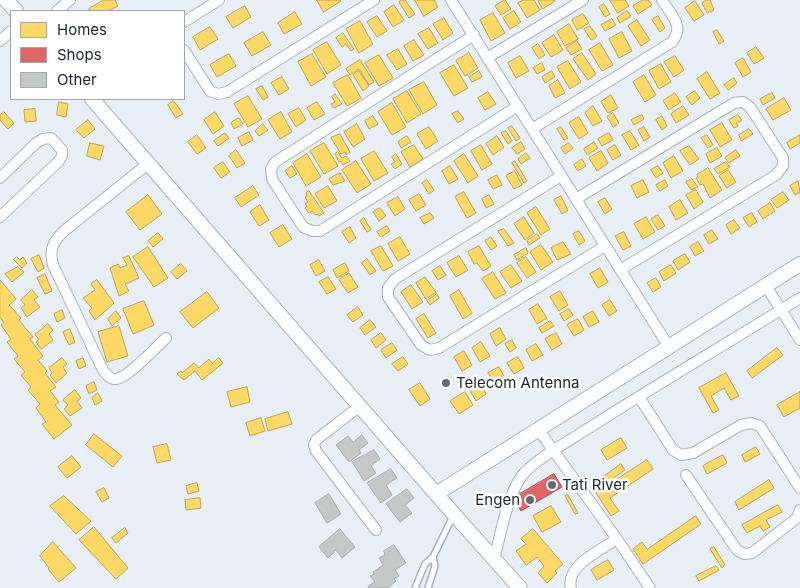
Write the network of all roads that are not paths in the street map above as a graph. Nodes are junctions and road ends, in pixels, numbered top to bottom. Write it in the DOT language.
graph roads {
  1 [pos="6,0"];
  2 [pos="70,0"];
  3 [pos="219,0"];
  4 [pos="374,0"];
  5 [pos="451,0"];
  6 [pos="583,0"];
  7 [pos="662,0"];
  8 [pos="15,10"];
  9 [pos="58,10"];
  10 [pos="185,21"];
  11 [pos="10,32"];
  12 [pos="474,35"];
  13 [pos="0,41"];
  14 [pos="185,52"];
  15 [pos="487,58"];
  16 [pos="93,100"];
  17 [pos="518,106"];
  18 [pos="532,129"];
  19 [pos="149,163"];
  20 [pos="561,176"];
  21 [pos="0,178"];
  22 [pos="576,199"];
  23 [pos="0,218"];
  24 [pos="605,246"];
  25 [pos="800,264"];
  26 [pos="620,270"];
  27 [pos="766,286"];
  28 [pos="800,298"];
  29 [pos="781,310"];
  30 [pos="166,338"];
  31 [pos="800,340"];
  32 [pos="669,347"];
  33 [pos="639,397"];
  34 [pos="360,406"];
  35 [pos="538,430"];
  36 [pos="553,451"];
  37 [pos="686,475"];
  38 [pos="800,488"];
  39 [pos="436,494"];
  40 [pos="800,510"];
  41 [pos="454,515"];
  42 [pos="376,530"];
  43 [pos="617,539"];
  44 [pos="433,557"];
  45 [pos="494,560"];
  46 [pos="415,588"];
  47 [pos="428,588"];
  48 [pos="520,588"];
  49 [pos="571,588"];
  50 [pos="650,588"];
  1 -- 8 [label="street"];
  2 -- 9 [label="street"];
  3 -- 10 [label="street"];
  4 -- 14 [label="street"];
  5 -- 12 [label="street"];
  6 -- 15 [label="street"];
  7 -- 18 [label="street"];
  11 -- 13 [label="street"];
  12 -- 15 [label="street"];
  12 -- 17 [label="street"];
  15 -- 17 [label="street"];
  16 -- 19 [label="street"];
  17 -- 18 [label="street"];
  18 -- 20 [label="street"];
  19 -- 30 [label="street"];
  19 -- 34 [label="street"];
  20 -- 22 [label="street"];
  20 -- 24 [label="street"];
  21 -- 23 [label="street"];
  22 -- 24 [label="street"];
  22 -- 26 [label="street"];
  24 -- 26 [label="street"];
  25 -- 27 [label="street"];
  26 -- 32 [label="street"];
  27 -- 29 [label="street"];
  27 -- 32 [label="street"];
  28 -- 29 [label="street"];
  29 -- 31 [label="street"];
  29 -- 33 [label="street"];
  32 -- 35 [label="street"];
  33 -- 36 [label="street"];
  33 -- 38 [label="street"];
  34 -- 39 [label="street"];
  34 -- 42 [label="street"];
  35 -- 36 [label="street"];
  35 -- 39 [label="street"];
  36 -- 43 [label="street"];
  36 -- 45 [label="street"];
  37 -- 40 [label="street"];
  39 -- 41 [label="street"];
  41 -- 44 [label="lane"];
  41 -- 45 [label="street"];
  43 -- 49 [label="street"];
  43 -- 50 [label="street"];
  44 -- 46 [label="lane"];
  44 -- 47 [label="lane"];
  45 -- 48 [label="street"];
}
